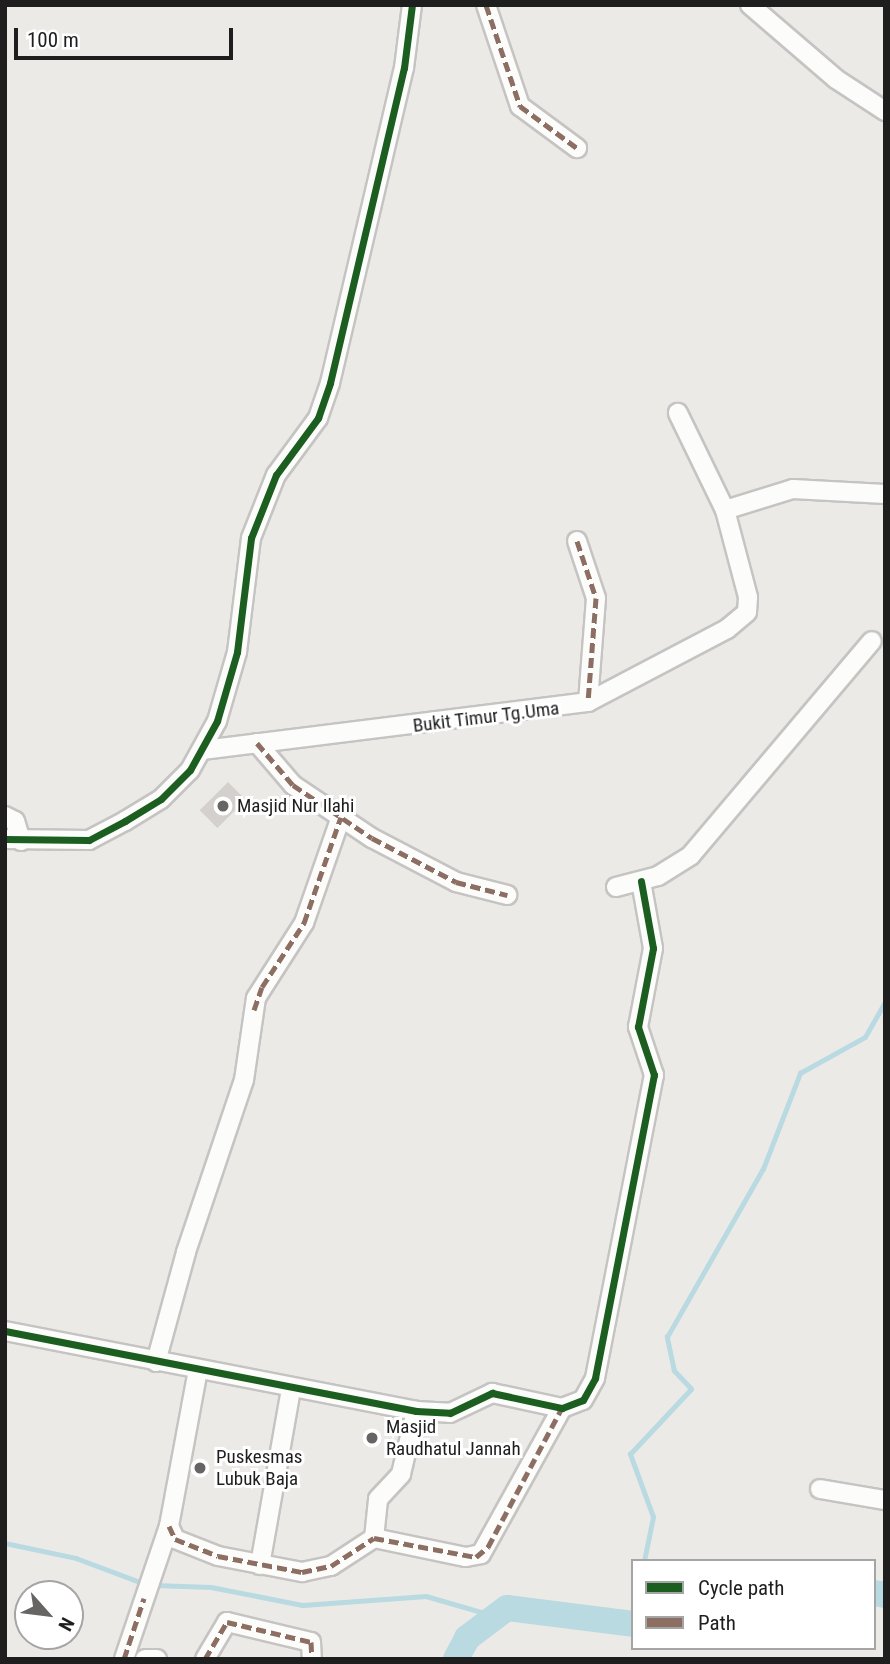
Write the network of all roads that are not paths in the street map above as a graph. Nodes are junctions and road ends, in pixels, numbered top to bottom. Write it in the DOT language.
graph roads {
  1 [pos="412,5"];
  2 [pos="486,5"];
  3 [pos="750,5"];
  4 [pos="885,111"];
  5 [pos="577,148"];
  6 [pos="678,413"];
  7 [pos="885,494"];
  8 [pos="725,510"];
  9 [pos="577,541"];
  10 [pos="872,641"];
  11 [pos="588,702"];
  12 [pos="257,743"];
  13 [pos="202,750"];
  14 [pos="5,816"];
  15 [pos="341,817"];
  16 [pos="13,840"];
  17 [pos="640,881"];
  18 [pos="616,887"];
  19 [pos="507,895"];
  20 [pos="5,1331"];
  21 [pos="156,1362"];
  22 [pos="198,1370"];
  23 [pos="291,1389"];
  24 [pos="562,1408"];
  25 [pos="416,1411"];
  26 [pos="820,1489"];
  27 [pos="885,1500"];
  28 [pos="169,1526"];
  29 [pos="374,1538"];
  30 [pos="260,1565"];
  31 [pos="124,1659"];
  32 [pos="145,1659"];
  33 [pos="156,1659"];
  34 [pos="205,1659"];
  35 [pos="312,1659"];
  1 -- 13 [label="street"];
  2 -- 5 [label="street"];
  3 -- 4 [label="street"];
  6 -- 8 [label="street, Bukit Timur Tg.Uma"];
  7 -- 8 [label="street"];
  8 -- 11 [label="street, Bukit Timur Tg.Uma"];
  9 -- 11 [label="street"];
  10 -- 17 [label="street"];
  11 -- 12 [label="street, Bukit Timur Tg.Uma"];
  12 -- 13 [label="street, Bukit Timur Tg.Uma"];
  12 -- 15 [label="street"];
  13 -- 16 [label="street"];
  14 -- 16 [label="street"];
  15 -- 19 [label="street"];
  15 -- 21 [label="street"];
  17 -- 18 [label="street"];
  17 -- 24 [label="street"];
  20 -- 21 [label="street"];
  21 -- 22 [label="street"];
  22 -- 23 [label="street"];
  22 -- 28 [label="street"];
  23 -- 25 [label="street"];
  23 -- 30 [label="street"];
  24 -- 25 [label="street"];
  24 -- 29 [label="street"];
  25 -- 29 [label="street"];
  26 -- 27 [label="street"];
  28 -- 30 [label="street"];
  28 -- 31 [label="street"];
  29 -- 30 [label="street"];
  32 -- 33 [label="street"];
  34 -- 35 [label="street"];
}
